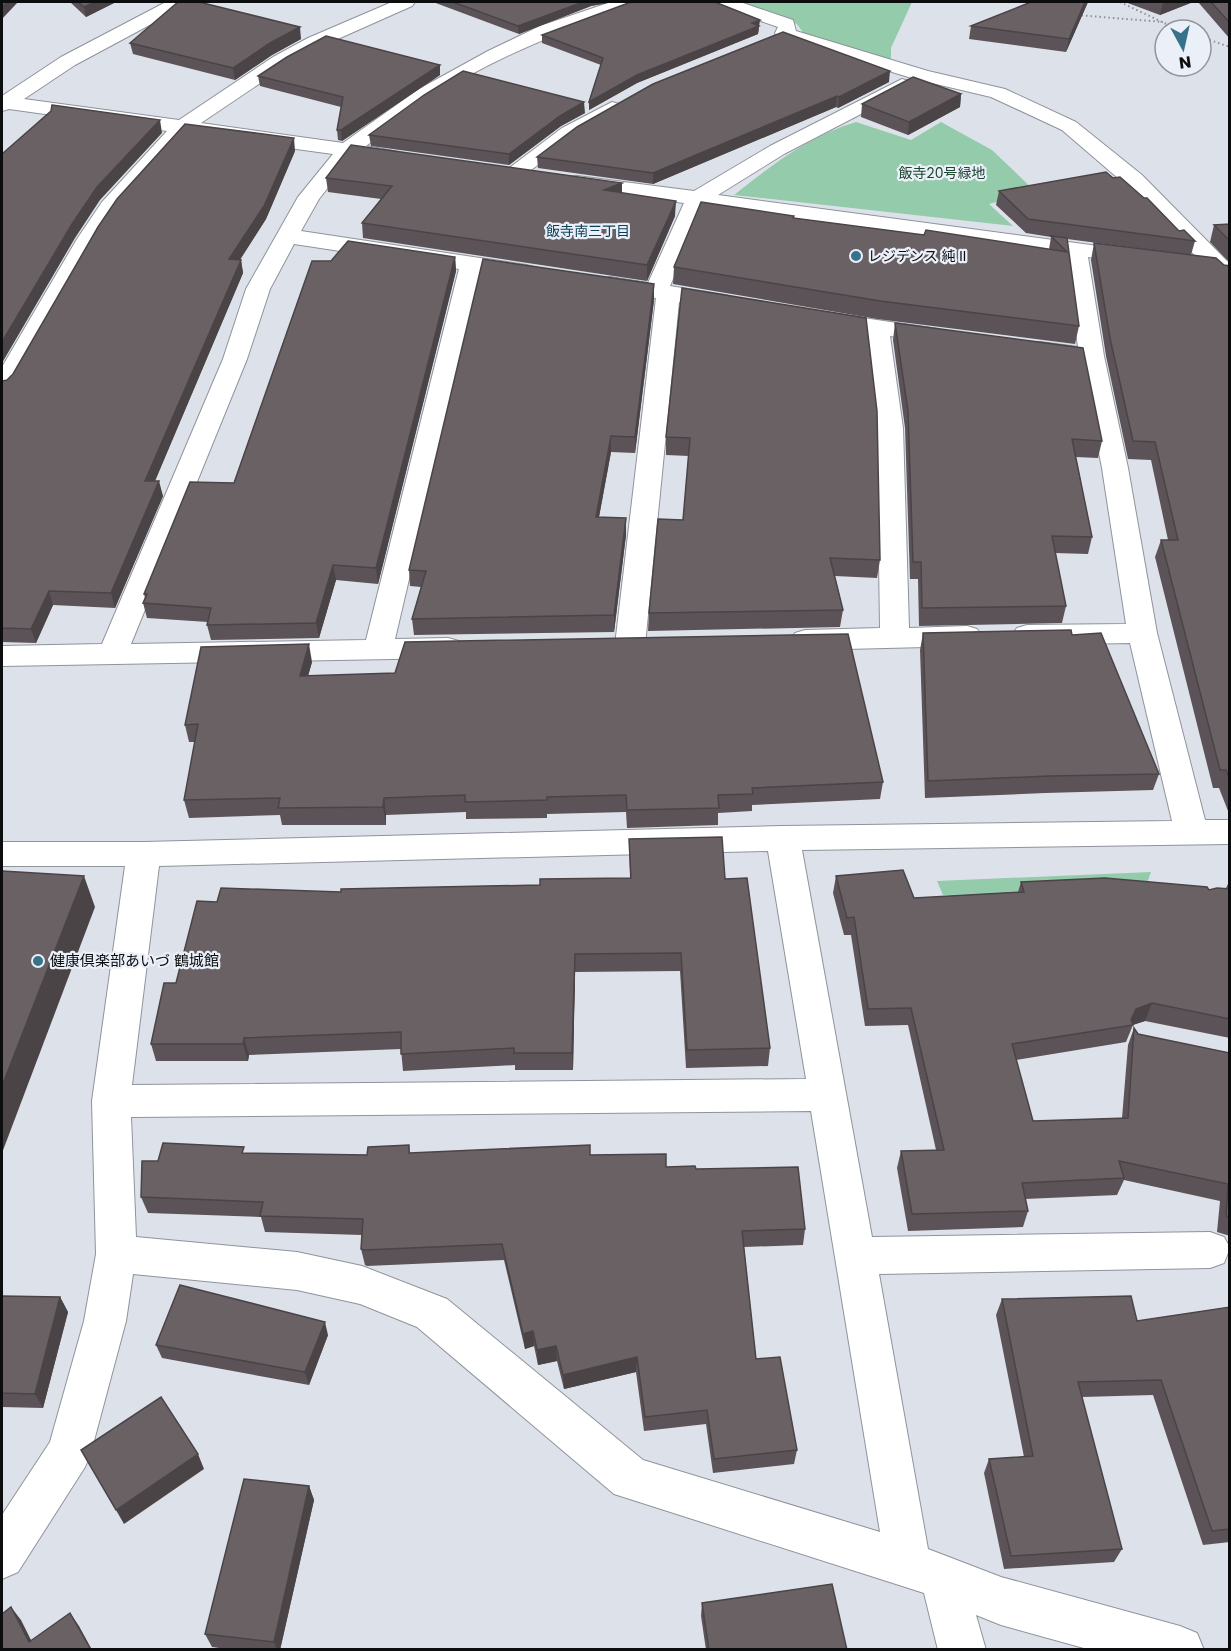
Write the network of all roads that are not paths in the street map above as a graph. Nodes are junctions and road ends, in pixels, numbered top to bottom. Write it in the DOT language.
graph roads {
  1 [pos="179,2"];
  2 [pos="406,2"];
  3 [pos="627,2"];
  4 [pos="724,2"];
  5 [pos="784,33"];
  6 [pos="765,40"];
  7 [pos="922,75"];
  8 [pos="626,100"];
  9 [pos="2,103"];
  10 [pos="181,128"];
  11 [pos="347,150"];
  12 [pos="415,159"];
  13 [pos="493,170"];
  14 [pos="515,173"];
  15 [pos="538,176"];
  16 [pos="560,180"];
  17 [pos="696,199"];
  18 [pos="286,236"];
  19 [pos="1076,250"];
  20 [pos="1153,260"];
  21 [pos="472,264"];
  22 [pos="1187,264"];
  23 [pos="1226,272"];
  24 [pos="553,276"];
  25 [pos="587,281"];
  26 [pos="662,292"];
  27 [pos="750,307"];
  28 [pos="796,315"];
  29 [pos="877,328"];
  30 [pos="956,339"];
  31 [pos="1013,346"];
  32 [pos="1092,356"];
  33 [pos="2,387"];
  34 [pos="1142,633"];
  35 [pos="895,637"];
  36 [pos="779,641"];
  37 [pos="629,645"];
  38 [pos="474,648"];
  39 [pos="378,650"];
  40 [pos="113,653"];
  41 [pos="2,656"];
  42 [pos="1230,832"];
  43 [pos="1192,834"];
  44 [pos="783,838"];
  45 [pos="2,854"];
  46 [pos="144,854"];
  47 [pos="826,1095"];
  48 [pos="111,1101"];
  49 [pos="1210,1250"];
  50 [pos="116,1254"];
  51 [pos="855,1256"];
  52 [pos="2,1556"];
  53 [pos="926,1571"];
  54 [pos="962,1650"];
  55 [pos="1180,1650"];
  1 -- 9 [label="street"];
  2 -- 10 [label="street"];
  3 -- 11 [label="street"];
  4 -- 5 [label="street"];
  5 -- 6 [label="street"];
  5 -- 7 [label="street"];
  7 -- 17 [label="street"];
  7 -- 23 [label="street"];
  8 -- 14 [label="street"];
  9 -- 10 [label="street"];
  10 -- 11 [label="street"];
  10 -- 33 [label="street"];
  11 -- 12 [label="street"];
  11 -- 18 [label="street"];
  13 -- 14 [label="street"];
  14 -- 15 [label="street"];
  16 -- 17 [label="street"];
  17 -- 19 [label="street"];
  17 -- 26 [label="street"];
  18 -- 21 [label="street"];
  18 -- 40 [label="street"];
  19 -- 20 [label="street"];
  19 -- 32 [label="street"];
  21 -- 24 [label="street"];
  21 -- 39 [label="street"];
  22 -- 23 [label="street"];
  25 -- 26 [label="street"];
  26 -- 27 [label="street"];
  26 -- 37 [label="street"];
  28 -- 29 [label="street"];
  29 -- 30 [label="street"];
  29 -- 35 [label="street"];
  31 -- 32 [label="street"];
  32 -- 34 [label="street"];
  34 -- 35 [label="street"];
  34 -- 43 [label="street"];
  35 -- 36 [label="street"];
  38 -- 39 [label="street"];
  39 -- 40 [label="street"];
  40 -- 41 [label="street"];
  42 -- 43 [label="street"];
  43 -- 44 [label="street"];
  44 -- 46 [label="street"];
  44 -- 47 [label="street"];
  45 -- 46 [label="street"];
  46 -- 48 [label="street"];
  47 -- 48 [label="street"];
  47 -- 51 [label="street"];
  48 -- 50 [label="street"];
  49 -- 51 [label="street"];
  50 -- 52 [label="street"];
  50 -- 53 [label="street"];
  51 -- 53 [label="street"];
  53 -- 54 [label="street"];
  53 -- 55 [label="street"];
}
